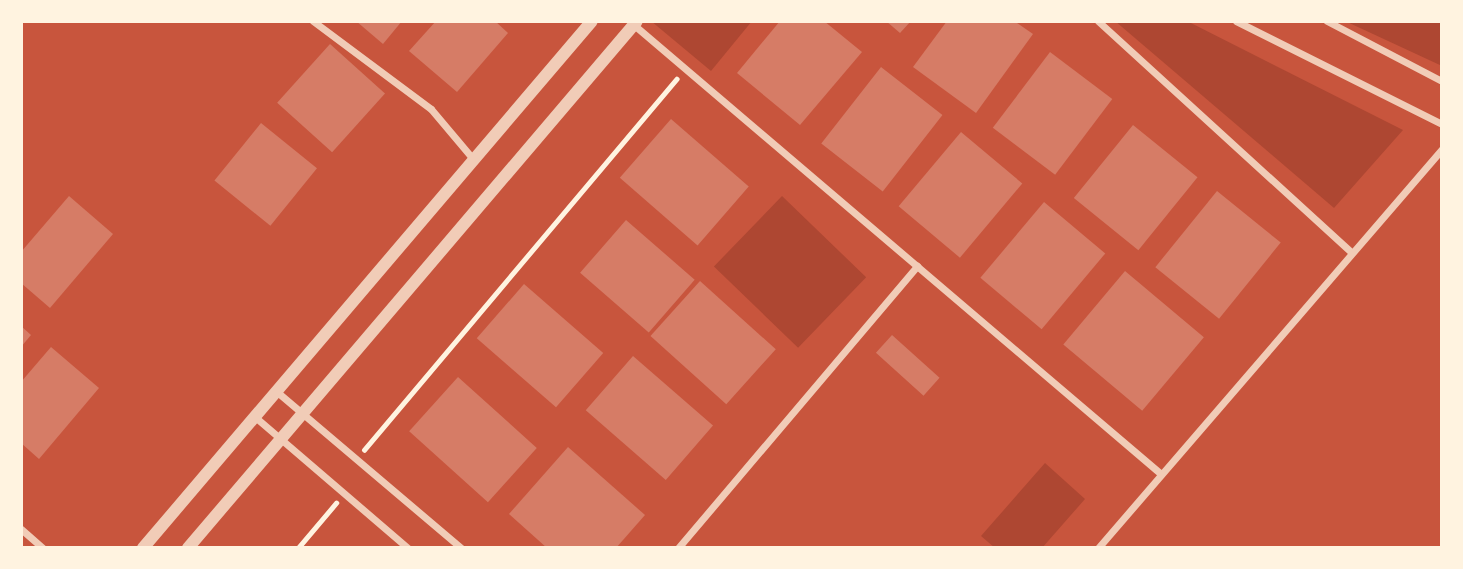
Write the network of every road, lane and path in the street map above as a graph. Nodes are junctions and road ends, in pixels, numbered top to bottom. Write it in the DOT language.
graph roads {
  1 [pos="313,21"];
  2 [pos="592,21"];
  3 [pos="1098,21"];
  4 [pos="1237,21"];
  5 [pos="1327,21"];
  6 [pos="636,23"];
  7 [pos="685,69"];
  8 [pos="1442,81"];
  9 [pos="1442,124"];
  10 [pos="1442,149"];
  11 [pos="474,160"];
  12 [pos="1350,251"];
  13 [pos="917,266"];
  14 [pos="276,391"];
  15 [pos="303,413"];
  16 [pos="255,417"];
  17 [pos="280,439"];
  18 [pos="357,459"];
  19 [pos="1161,474"];
  20 [pos="344,494"];
  21 [pos="21,530"];
  22 [pos="43,548"];
  23 [pos="143,548"];
  24 [pos="188,548"];
  25 [pos="298,548"];
  26 [pos="408,548"];
  27 [pos="461,548"];
  28 [pos="678,548"];
  29 [pos="1098,548"];
  1 -- 11 [label="street"];
  2 -- 11 [label="street"];
  3 -- 12 [label="street"];
  4 -- 9 [label="street"];
  5 -- 8 [label="street"];
  6 -- 7 [label="street"];
  6 -- 15 [label="street"];
  7 -- 13 [label="street"];
  7 -- 18 [label="path"];
  10 -- 12 [label="street"];
  11 -- 14 [label="street"];
  12 -- 19 [label="street"];
  13 -- 19 [label="street"];
  13 -- 28 [label="street"];
  14 -- 15 [label="street"];
  14 -- 16 [label="street"];
  15 -- 17 [label="street"];
  15 -- 18 [label="street"];
  16 -- 17 [label="street"];
  16 -- 23 [label="street"];
  17 -- 20 [label="street"];
  17 -- 24 [label="street"];
  18 -- 27 [label="street"];
  19 -- 29 [label="street"];
  20 -- 25 [label="path"];
  20 -- 26 [label="street"];
  21 -- 22 [label="street"];
}
